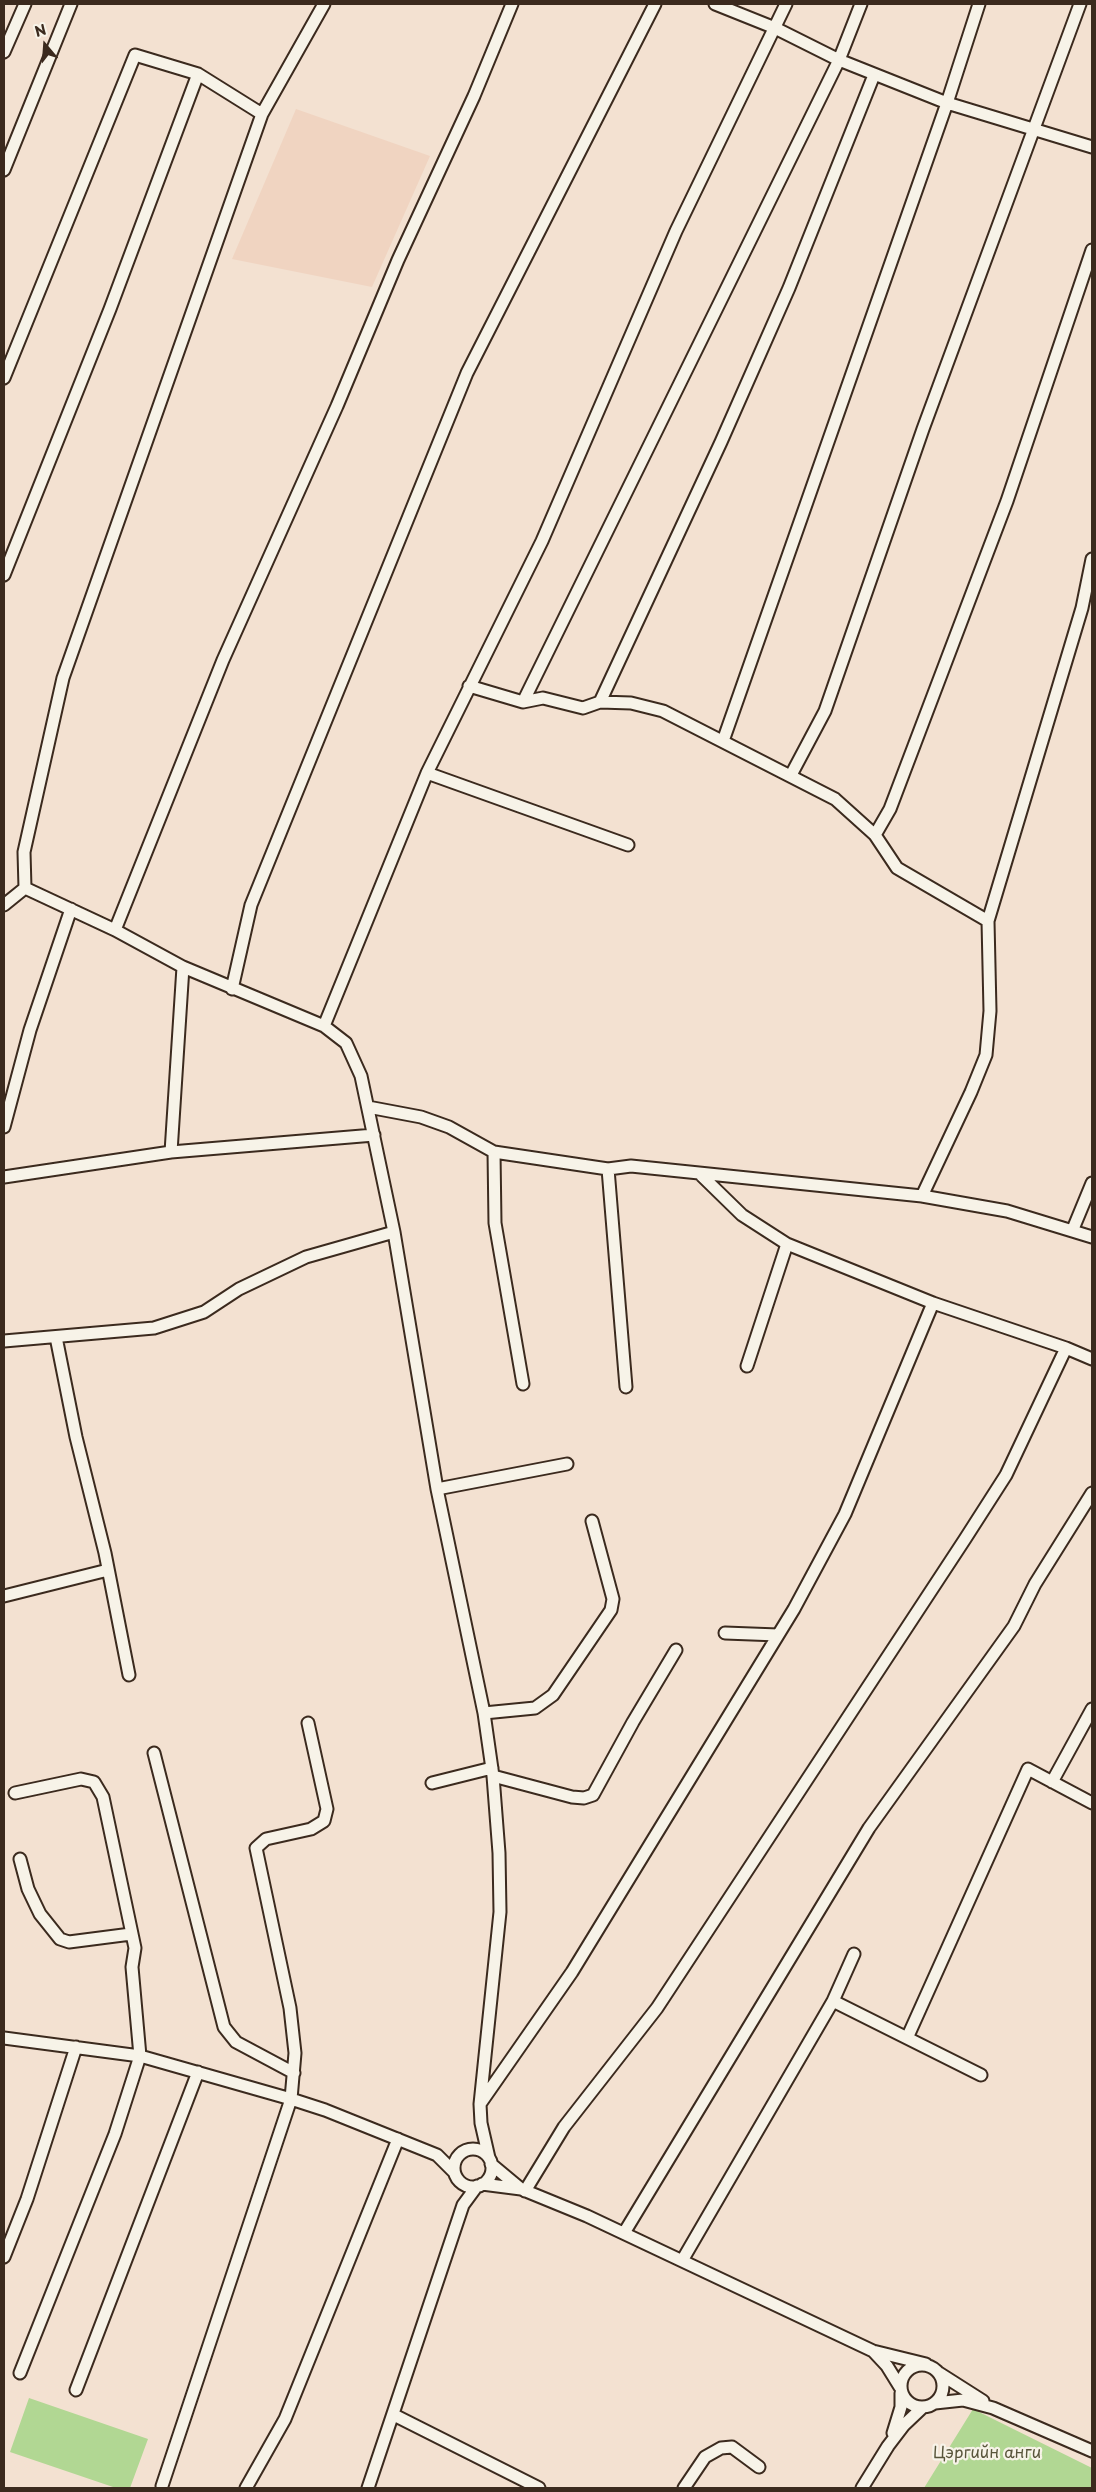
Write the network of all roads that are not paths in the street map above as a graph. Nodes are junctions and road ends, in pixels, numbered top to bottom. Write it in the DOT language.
graph roads {
  1 [pos="25,4"];
  2 [pos="71,4"];
  3 [pos="324,4"];
  4 [pos="512,4"];
  5 [pos="655,4"];
  6 [pos="715,4"];
  7 [pos="786,4"];
  8 [pos="861,4"];
  9 [pos="979,4"];
  10 [pos="1080,4"];
  11 [pos="775,28"];
  12 [pos="4,52"];
  13 [pos="839,60"];
  14 [pos="198,74"];
  15 [pos="874,75"];
  16 [pos="947,103"];
  17 [pos="262,114"];
  18 [pos="1033,130"];
  19 [pos="1092,147"];
  20 [pos="4,170"];
  21 [pos="1092,250"];
  22 [pos="4,378"];
  23 [pos="1092,558"];
  24 [pos="4,574"];
  25 [pos="1090,581"];
  26 [pos="469,686"];
  27 [pos="523,702"];
  28 [pos="600,702"];
  29 [pos="723,741"];
  30 [pos="427,773"];
  31 [pos="791,775"];
  32 [pos="875,835"];
  33 [pos="628,845"];
  34 [pos="25,888"];
  35 [pos="4,905"];
  36 [pos="71,910"];
  37 [pos="988,921"];
  38 [pos="115,930"];
  39 [pos="183,967"];
  40 [pos="232,989"];
  41 [pos="324,1026"];
  42 [pos="368,1108"];
  43 [pos="4,1127"];
  44 [pos="374,1135"];
  45 [pos="171,1152"];
  46 [pos="494,1152"];
  47 [pos="608,1169"];
  48 [pos="699,1173"];
  49 [pos="4,1177"];
  50 [pos="1092,1183"];
  51 [pos="922,1196"];
  52 [pos="1073,1229"];
  53 [pos="394,1232"];
  54 [pos="1092,1237"];
  55 [pos="787,1244"];
  56 [pos="933,1303"];
  57 [pos="56,1337"];
  58 [pos="4,1341"];
  59 [pos="1066,1348"];
  60 [pos="1092,1359"];
  61 [pos="747,1366"];
  62 [pos="523,1384"];
  63 [pos="626,1387"];
  64 [pos="567,1464"];
  65 [pos="438,1489"];
  66 [pos="1092,1493"];
  67 [pos="592,1521"];
  68 [pos="108,1570"];
  69 [pos="4,1596"];
  70 [pos="725,1633"];
  71 [pos="778,1635"];
  72 [pos="676,1650"];
  73 [pos="130,1675"];
  74 [pos="1092,1709"];
  75 [pos="484,1713"];
  76 [pos="308,1724"];
  77 [pos="154,1753"];
  78 [pos="492,1772"];
  79 [pos="1052,1782"];
  80 [pos="432,1783"];
  81 [pos="15,1793"];
  82 [pos="1092,1803"];
  83 [pos="20,1859"];
  84 [pos="132,1934"];
  85 [pos="854,1954"];
  86 [pos="833,2001"];
  87 [pos="908,2036"];
  88 [pos="4,2038"];
  89 [pos="76,2047"];
  90 [pos="140,2056"];
  91 [pos="198,2072"];
  92 [pos="294,2073"];
  93 [pos="981,2075"];
  94 [pos="291,2099"];
  95 [pos="480,2104"];
  96 [pos="481,2123"];
  97 [pos="398,2139"];
  98 [pos="466,2151"];
  99 [pos="437,2155"];
  100 [pos="490,2161"];
  101 [pos="456,2176"];
  102 [pos="480,2185"];
  103 [pos="523,2190"];
  104 [pos="463,2205"];
  105 [pos="624,2233"];
  106 [pos="4,2257"];
  107 [pos="683,2259"];
  108 [pos="873,2351"];
  109 [pos="926,2364"];
  110 [pos="20,2373"];
  111 [pos="939,2373"];
  112 [pos="76,2390"];
  113 [pos="901,2390"];
  114 [pos="935,2403"];
  115 [pos="923,2407"];
  116 [pos="993,2408"];
  117 [pos="394,2415"];
  118 [pos="888,2446"];
  119 [pos="1092,2451"];
  120 [pos="759,2467"];
  121 [pos="162,2486"];
  122 [pos="246,2488"];
  123 [pos="368,2488"];
  124 [pos="539,2488"];
  125 [pos="684,2488"];
  126 [pos="862,2488"];
  1 -- 12 [label="street"];
  2 -- 20 [label="street"];
  3 -- 17 [label="street"];
  4 -- 38 [label="street"];
  5 -- 40 [label="street"];
  6 -- 11 [label="street"];
  7 -- 11 [label="street"];
  8 -- 13 [label="street"];
  9 -- 16 [label="street"];
  10 -- 18 [label="street"];
  11 -- 13 [label="street"];
  11 -- 26 [label="street"];
  13 -- 15 [label="street"];
  13 -- 27 [label="street"];
  14 -- 17 [label="street"];
  14 -- 22 [label="street"];
  14 -- 24 [label="street"];
  15 -- 16 [label="street"];
  15 -- 28 [label="street"];
  16 -- 18 [label="street"];
  16 -- 29 [label="street"];
  17 -- 34 [label="street"];
  18 -- 19 [label="street"];
  18 -- 31 [label="street"];
  21 -- 32 [label="street"];
  23 -- 25 [label="street"];
  25 -- 37 [label="street"];
  26 -- 27 [label="street"];
  26 -- 30 [label="street"];
  27 -- 28 [label="street"];
  28 -- 29 [label="street"];
  29 -- 31 [label="street"];
  30 -- 33 [label="street"];
  30 -- 41 [label="street"];
  31 -- 32 [label="street"];
  32 -- 37 [label="street"];
  34 -- 35 [label="street"];
  34 -- 36 [label="street"];
  36 -- 38 [label="street"];
  36 -- 43 [label="street"];
  37 -- 51 [label="street"];
  38 -- 39 [label="street"];
  39 -- 40 [label="street"];
  39 -- 45 [label="street"];
  40 -- 41 [label="street"];
  41 -- 42 [label="street"];
  42 -- 44 [label="street"];
  42 -- 46 [label="street"];
  44 -- 45 [label="street"];
  44 -- 53 [label="street"];
  45 -- 49 [label="street"];
  46 -- 47 [label="street"];
  46 -- 62 [label="street"];
  47 -- 48 [label="street"];
  47 -- 63 [label="street"];
  48 -- 51 [label="street"];
  48 -- 55 [label="street"];
  50 -- 52 [label="street"];
  51 -- 52 [label="street"];
  52 -- 54 [label="street"];
  53 -- 57 [label="street"];
  53 -- 65 [label="street"];
  55 -- 56 [label="street"];
  55 -- 61 [label="street"];
  56 -- 59 [label="street"];
  56 -- 71 [label="street"];
  57 -- 58 [label="street"];
  57 -- 68 [label="street"];
  59 -- 60 [label="street"];
  59 -- 103 [label="street"];
  64 -- 65 [label="street"];
  65 -- 75 [label="street"];
  66 -- 105 [label="street"];
  67 -- 75 [label="street"];
  68 -- 69 [label="street"];
  68 -- 73 [label="street"];
  70 -- 71 [label="street"];
  71 -- 95 [label="street"];
  72 -- 78 [label="street"];
  74 -- 79 [label="street"];
  75 -- 78 [label="street"];
  76 -- 92 [label="street"];
  77 -- 92 [label="street"];
  78 -- 80 [label="street"];
  78 -- 95 [label="street"];
  79 -- 82 [label="street"];
  79 -- 87 [label="street"];
  81 -- 84 [label="street"];
  83 -- 84 [label="street"];
  84 -- 90 [label="street"];
  85 -- 86 [label="street"];
  86 -- 87 [label="street"];
  86 -- 107 [label="street"];
  87 -- 93 [label="street"];
  88 -- 89 [label="street"];
  89 -- 90 [label="street"];
  89 -- 106 [label="street"];
  90 -- 91 [label="street"];
  90 -- 110 [label="street"];
  91 -- 94 [label="street"];
  91 -- 112 [label="street"];
  92 -- 94 [label="street"];
  94 -- 97 [label="street"];
  94 -- 121 [label="street"];
  95 -- 96 [label="street"];
  96 -- 98 [label="street"];
  96 -- 100 [label="street"];
  97 -- 99 [label="street"];
  97 -- 122 [label="street"];
  98 -- 99 [label="street"];
  98 -- 100 [label="street"];
  98 -- 101 [label="street"];
  99 -- 101 [label="street"];
  100 -- 102 [label="street"];
  100 -- 103 [label="street"];
  101 -- 102 [label="street"];
  101 -- 104 [label="street"];
  102 -- 103 [label="street"];
  102 -- 104 [label="street"];
  103 -- 105 [label="street"];
  104 -- 117 [label="street"];
  105 -- 107 [label="street"];
  107 -- 108 [label="street"];
  108 -- 109 [label="street"];
  108 -- 113 [label="street"];
  109 -- 111 [label="street"];
  109 -- 113 [label="street"];
  111 -- 114 [label="street"];
  111 -- 116 [label="street"];
  113 -- 115 [label="street"];
  113 -- 118 [label="street"];
  114 -- 115 [label="street"];
  114 -- 116 [label="street"];
  115 -- 118 [label="street"];
  116 -- 119 [label="street"];
  117 -- 123 [label="street"];
  117 -- 124 [label="street"];
  118 -- 126 [label="street"];
  120 -- 125 [label="street"];
}
